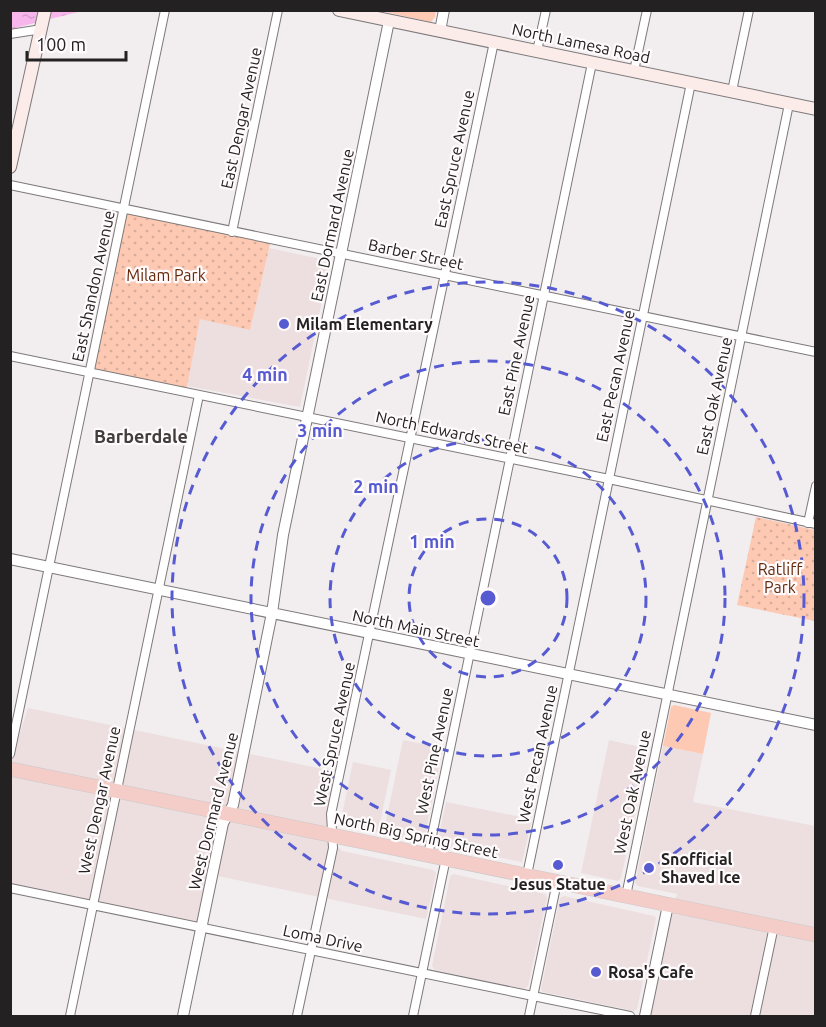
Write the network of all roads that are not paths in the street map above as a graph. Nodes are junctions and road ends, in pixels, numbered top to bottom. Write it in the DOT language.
graph roads {
  1 [pos="45,10"];
  2 [pos="165,10"];
  3 [pos="278,10"];
  4 [pos="339,10"];
  5 [pos="444,10"];
  6 [pos="546,10"];
  7 [pos="647,10"];
  8 [pos="749,10"];
  9 [pos="390,21"];
  10 [pos="42,29"];
  11 [pos="440,31"];
  12 [pos="10,34"];
  13 [pos="494,42"];
  14 [pos="537,51"];
  15 [pos="592,63"];
  16 [pos="634,71"];
  17 [pos="691,83"];
  18 [pos="732,91"];
  19 [pos="789,104"];
  20 [pos="816,109"];
  21 [pos="10,167"];
  22 [pos="10,186"];
  23 [pos="124,209"];
  24 [pos="232,232"];
  25 [pos="341,254"];
  26 [pos="445,275"];
  27 [pos="543,296"];
  28 [pos="643,316"];
  29 [pos="741,337"];
  30 [pos="816,352"];
  31 [pos="10,356"];
  32 [pos="90,372"];
  33 [pos="199,395"];
  34 [pos="307,417"];
  35 [pos="411,439"];
  36 [pos="510,459"];
  37 [pos="609,479"];
  38 [pos="816,486"];
  39 [pos="708,500"];
  40 [pos="812,524"];
  41 [pos="10,559"];
  42 [pos="49,567"];
  43 [pos="158,589"];
  44 [pos="272,613"];
  45 [pos="370,634"];
  46 [pos="469,654"];
  47 [pos="569,675"];
  48 [pos="667,695"];
  49 [pos="816,725"];
  50 [pos="10,754"];
  51 [pos="10,769"];
  52 [pos="117,791"];
  53 [pos="228,814"];
  54 [pos="332,835"];
  55 [pos="428,855"];
  56 [pos="446,858"];
  57 [pos="526,875"];
  58 [pos="557,882"];
  59 [pos="10,888"];
  60 [pos="626,896"];
  61 [pos="668,904"];
  62 [pos="93,906"];
  63 [pos="774,926"];
  64 [pos="201,927"];
  65 [pos="816,935"];
  66 [pos="311,950"];
  67 [pos="422,973"];
  68 [pos="533,996"];
  69 [pos="69,1017"];
  70 [pos="183,1017"];
  71 [pos="297,1017"];
  72 [pos="413,1017"];
  73 [pos="529,1017"];
  74 [pos="630,1017"];
  75 [pos="645,1017"];
  76 [pos="755,1017"];
  1 -- 10 [label="main road"];
  2 -- 23 [label="street, East Shandon Avenue"];
  3 -- 24 [label="street, East Dengar Avenue"];
  4 -- 9 [label="main road, North Lamesa Road"];
  5 -- 11 [label="street"];
  6 -- 14 [label="street"];
  7 -- 16 [label="street"];
  8 -- 18 [label="street"];
  9 -- 11 [label="main road, North Lamesa Road"];
  9 -- 25 [label="street, East Dormard Avenue"];
  10 -- 12 [label="street"];
  10 -- 21 [label="main road"];
  11 -- 13 [label="main road, North Lamesa Road"];
  13 -- 14 [label="main road, North Lamesa Road"];
  13 -- 26 [label="street, East Spruce Avenue"];
  14 -- 15 [label="main road, North Lamesa Road"];
  15 -- 16 [label="main road, North Lamesa Road"];
  15 -- 27 [label="street, East Pine Avenue"];
  16 -- 17 [label="main road, North Lamesa Road"];
  17 -- 18 [label="main road, North Lamesa Road"];
  17 -- 28 [label="street, East Pecan Avenue"];
  18 -- 19 [label="main road, North Lamesa Road"];
  19 -- 20 [label="main road, North Lamesa Road"];
  19 -- 29 [label="street, East Oak Avenue"];
  22 -- 23 [label="street, Barber Street"];
  23 -- 24 [label="street, Barber Street"];
  23 -- 32 [label="street, East Shandon Avenue"];
  24 -- 25 [label="street, Barber Street"];
  25 -- 26 [label="street, Barber Street"];
  25 -- 34 [label="street, East Dormard Avenue"];
  26 -- 27 [label="street, Barber Street"];
  26 -- 35 [label="street, East Spruce Avenue"];
  27 -- 28 [label="street, Barber Street"];
  27 -- 36 [label="street, East Pine Avenue"];
  28 -- 29 [label="street, Barber Street"];
  28 -- 37 [label="street, East Pecan Avenue"];
  29 -- 30 [label="street, Barber Street"];
  29 -- 39 [label="street, East Oak Avenue"];
  31 -- 32 [label="street, North Edwards Street"];
  32 -- 33 [label="street, North Edwards Street"];
  32 -- 42 [label="street, East Shandon Avenue"];
  33 -- 34 [label="street, North Edwards Street"];
  33 -- 43 [label="street"];
  34 -- 35 [label="street, North Edwards Street"];
  34 -- 44 [label="street, East Dormard Avenue"];
  35 -- 36 [label="street, North Edwards Street"];
  35 -- 45 [label="street, East Spruce Avenue"];
  36 -- 37 [label="street, North Edwards Street"];
  36 -- 46 [label="street, East Pine Avenue"];
  37 -- 39 [label="street, North Edwards Street"];
  37 -- 47 [label="street, East Pecan Avenue"];
  38 -- 40 [label="street"];
  39 -- 40 [label="street, North Edwards Street"];
  39 -- 48 [label="street, East Oak Avenue"];
  41 -- 42 [label="street, North Main Street"];
  42 -- 43 [label="street, North Main Street"];
  42 -- 50 [label="street, East Shandon Avenue"];
  43 -- 44 [label="street, North Main Street"];
  43 -- 52 [label="street, West Dengar Avenue"];
  44 -- 45 [label="street, North Main Street"];
  44 -- 53 [label="street, West Dormard Avenue"];
  45 -- 46 [label="street, North Main Street"];
  45 -- 54 [label="street, West Spruce Avenue"];
  46 -- 47 [label="street, North Main Street"];
  46 -- 55 [label="street, West Pine Avenue"];
  47 -- 48 [label="street, North Main Street"];
  47 -- 57 [label="street, West Pecan Avenue"];
  48 -- 49 [label="street, North Main Street"];
  48 -- 60 [label="street, West Oak Avenue"];
  51 -- 52 [label="highway, North Big Spring Street"];
  52 -- 53 [label="highway, North Big Spring Street"];
  52 -- 62 [label="street, West Dengar Avenue"];
  53 -- 54 [label="highway, North Big Spring Street"];
  53 -- 64 [label="street, West Dormard Avenue"];
  54 -- 55 [label="highway, North Big Spring Street"];
  54 -- 66 [label="street, West Spruce Avenue"];
  55 -- 56 [label="highway, North Big Spring Street"];
  56 -- 57 [label="highway, North Big Spring Street"];
  56 -- 67 [label="street"];
  57 -- 58 [label="highway, North Big Spring Street"];
  58 -- 60 [label="highway, North Big Spring Street"];
  58 -- 68 [label="street"];
  59 -- 62 [label="street, Loma Drive"];
  60 -- 61 [label="highway, North Big Spring Street"];
  61 -- 63 [label="highway, North Big Spring Street"];
  61 -- 75 [label="street"];
  62 -- 64 [label="street, Loma Drive"];
  62 -- 69 [label="street, West Dengar Avenue"];
  63 -- 65 [label="highway, North Big Spring Street"];
  63 -- 76 [label="street"];
  64 -- 66 [label="street, Loma Drive"];
  64 -- 70 [label="street, West Dormard Avenue"];
  66 -- 67 [label="street, Loma Drive"];
  66 -- 71 [label="street, West Spruce Avenue"];
  67 -- 68 [label="street, Loma Drive"];
  67 -- 72 [label="street"];
  68 -- 73 [label="street"];
  68 -- 74 [label="street, Loma Drive"];
}
